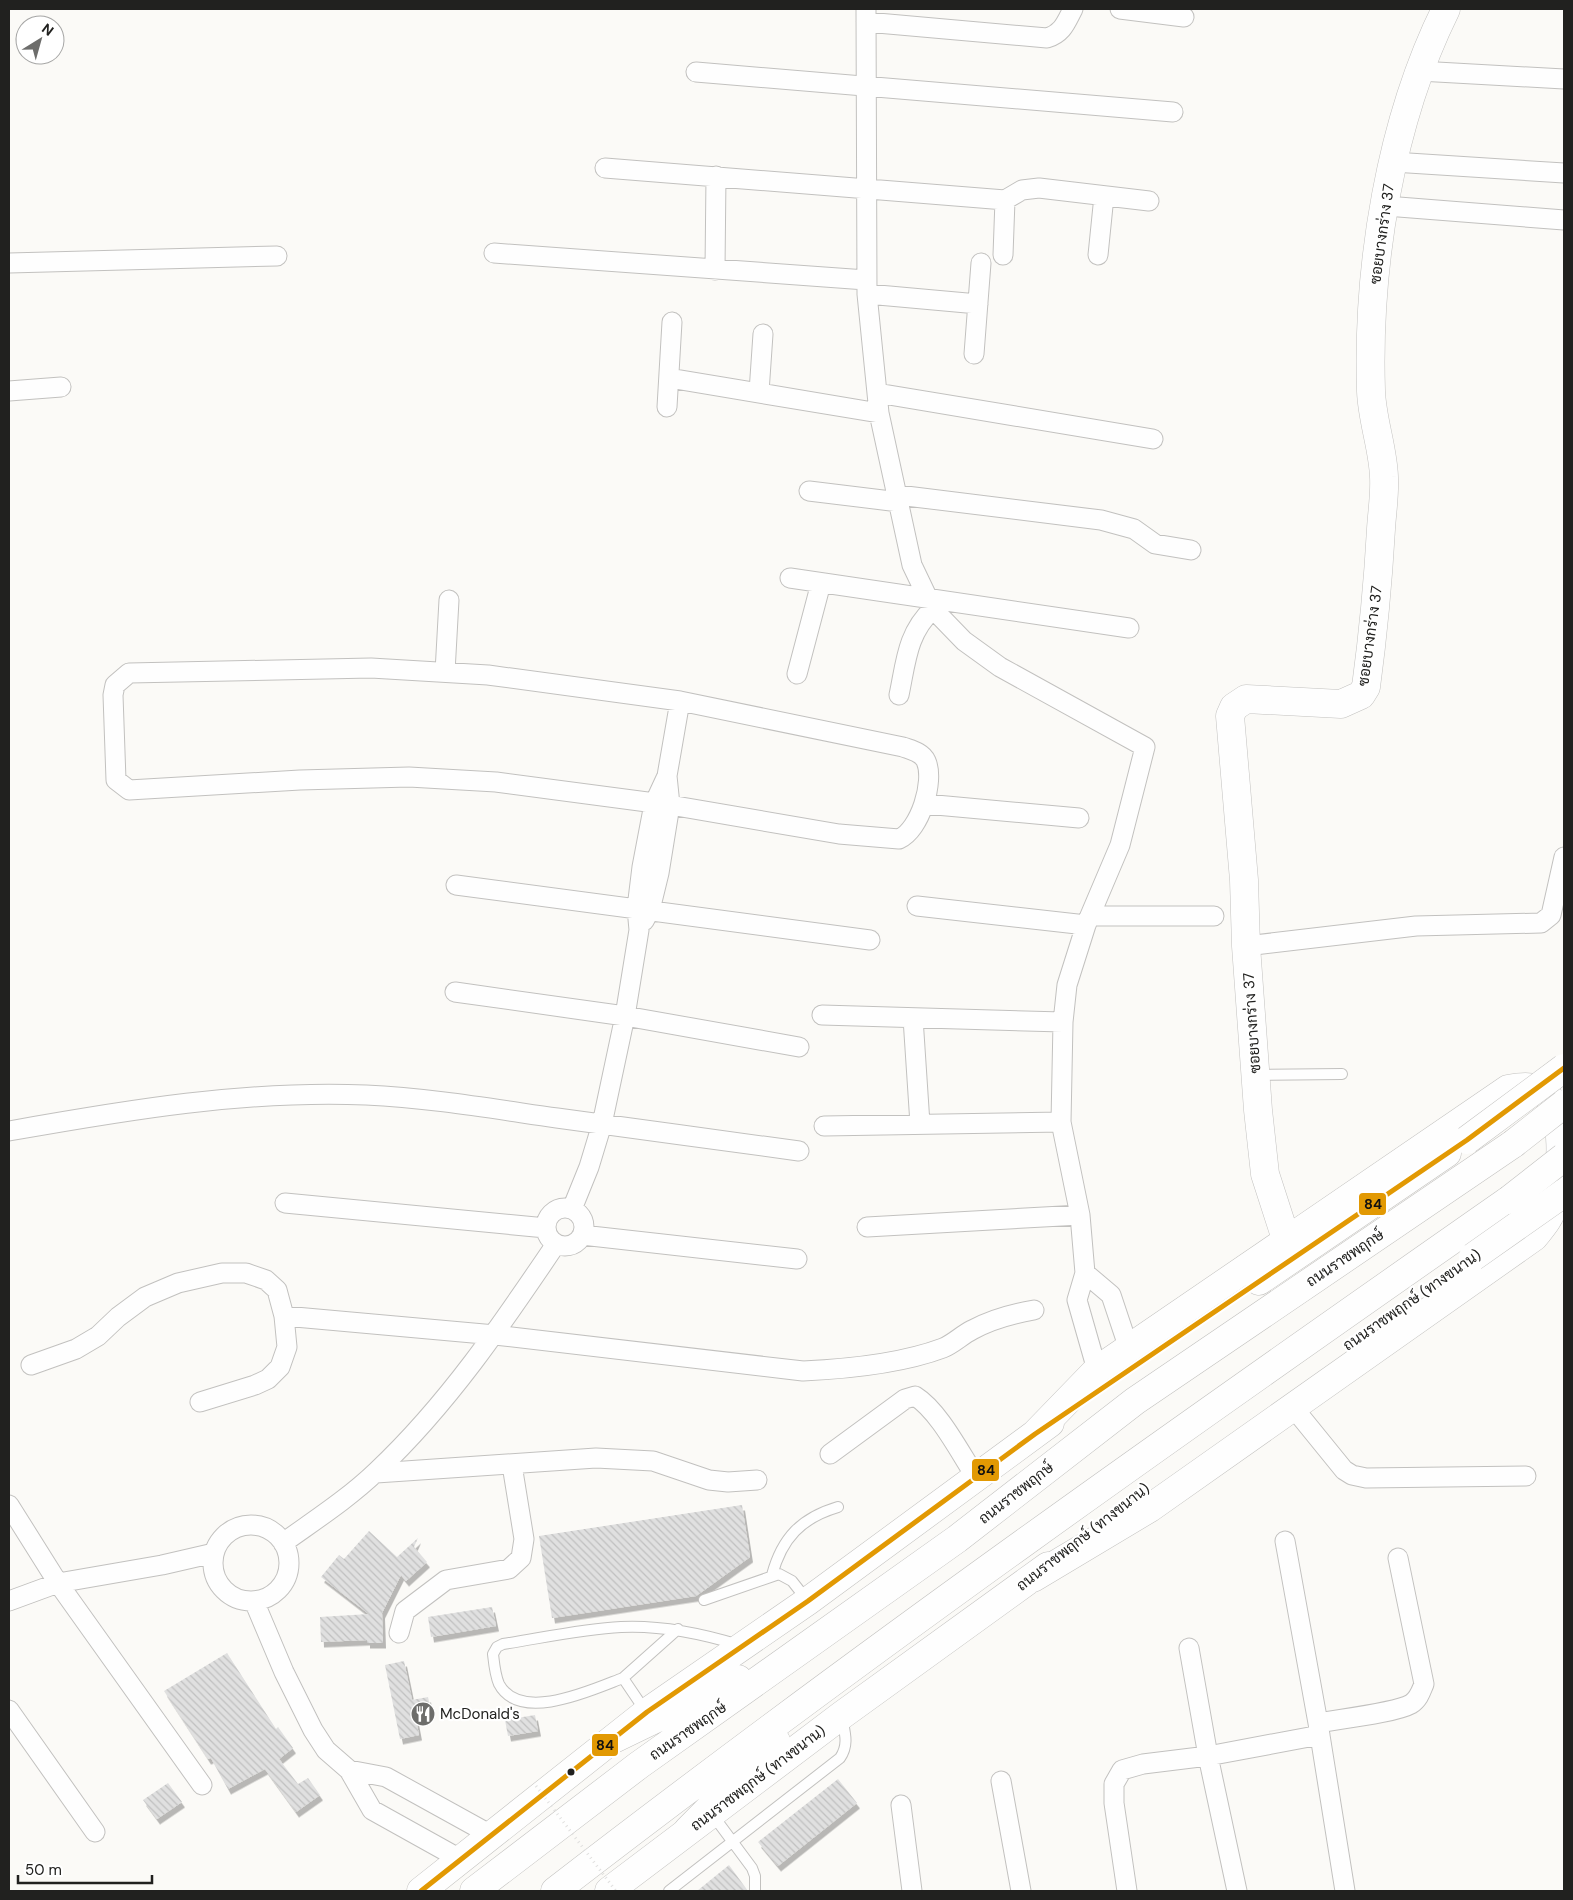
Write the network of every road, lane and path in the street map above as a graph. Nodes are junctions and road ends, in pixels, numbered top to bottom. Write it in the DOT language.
graph roads {
  1 [pos="1073,9"];
  2 [pos="1120,9"];
  3 [pos="1446,9"];
  4 [pos="866,15"];
  5 [pos="1184,17"];
  6 [pos="1419,71"];
  7 [pos="696,72"];
  8 [pos="1564,79"];
  9 [pos="868,85"];
  10 [pos="1173,112"];
  11 [pos="1393,162"];
  12 [pos="605,168"];
  13 [pos="1564,173"];
  14 [pos="716,176"];
  15 [pos="866,188"];
  16 [pos="1104,196"];
  17 [pos="1006,200"];
  18 [pos="1149,201"];
  19 [pos="1386,206"];
  20 [pos="1564,220"];
  21 [pos="494,253"];
  22 [pos="1003,255"];
  23 [pos="1098,255"];
  24 [pos="277,256"];
  25 [pos="9,263"];
  26 [pos="981,263"];
  27 [pos="715,270"];
  28 [pos="866,287"];
  29 [pos="978,304"];
  30 [pos="672,322"];
  31 [pos="763,334"];
  32 [pos="974,354"];
  33 [pos="669,378"];
  34 [pos="61,387"];
  35 [pos="9,391"];
  36 [pos="759,392"];
  37 [pos="877,393"];
  38 [pos="667,407"];
  39 [pos="879,413"];
  40 [pos="1153,439"];
  41 [pos="809,491"];
  42 [pos="898,499"];
  43 [pos="1191,550"];
  44 [pos="790,578"];
  45 [pos="821,583"];
  46 [pos="449,600"];
  47 [pos="930,605"];
  48 [pos="1129,628"];
  49 [pos="445,672"];
  50 [pos="797,674"];
  51 [pos="899,695"];
  52 [pos="680,701"];
  53 [pos="662,804"];
  54 [pos="925,804"];
  55 [pos="1079,818"];
  56 [pos="1564,857"];
  57 [pos="456,885"];
  58 [pos="917,906"];
  59 [pos="643,909"];
  60 [pos="1214,916"];
  61 [pos="1089,920"];
  62 [pos="870,940"];
  63 [pos="1246,946"];
  64 [pos="456,992"];
  65 [pos="822,1015"];
  66 [pos="625,1016"];
  67 [pos="913,1018"];
  68 [pos="1063,1022"];
  69 [pos="800,1047"];
  70 [pos="1564,1068"];
  71 [pos="1342,1074"];
  72 [pos="1256,1075"];
  73 [pos="1564,1104"];
  74 [pos="1062,1122"];
  75 [pos="602,1124"];
  76 [pos="920,1124"];
  77 [pos="824,1126"];
  78 [pos="9,1131"];
  79 [pos="799,1152"];
  80 [pos="1564,1157"];
  81 [pos="1564,1193"];
  82 [pos="285,1203"];
  83 [pos="572,1209"];
  84 [pos="1080,1215"];
  85 [pos="546,1228"];
  86 [pos="867,1228"];
  87 [pos="582,1235"];
  88 [pos="1286,1239"];
  89 [pos="556,1244"];
  90 [pos="797,1259"];
  91 [pos="1085,1273"];
  92 [pos="1034,1310"];
  93 [pos="284,1316"];
  94 [pos="495,1336"];
  95 [pos="1129,1349"];
  96 [pos="31,1365"];
  97 [pos="1097,1370"];
  98 [pos="200,1402"];
  99 [pos="1292,1406"];
  100 [pos="1035,1434"];
  101 [pos="830,1454"];
  102 [pos="512,1465"];
  103 [pos="376,1472"];
  104 [pos="1526,1476"];
  105 [pos="976,1477"];
  106 [pos="757,1480"];
  107 [pos="9,1505"];
  108 [pos="838,1507"];
  109 [pos="1285,1541"];
  110 [pos="283,1543"];
  111 [pos="214,1553"];
  112 [pos="1398,1558"];
  113 [pos="772,1575"];
  114 [pos="1034,1578"];
  115 [pos="58,1583"];
  116 [pos="704,1600"];
  117 [pos="9,1601"];
  118 [pos="808,1601"];
  119 [pos="254,1602"];
  120 [pos="678,1629"];
  121 [pos="399,1633"];
  122 [pos="810,1643"];
  123 [pos="742,1646"];
  124 [pos="1189,1648"];
  125 [pos="623,1678"];
  126 [pos="837,1680"];
  127 [pos="9,1710"];
  128 [pos="647,1712"];
  129 [pos="842,1715"];
  130 [pos="1319,1729"];
  131 [pos="614,1739"];
  132 [pos="1208,1756"];
  133 [pos="349,1770"];
  134 [pos="1001,1781"];
  135 [pos="202,1785"];
  136 [pos="536,1786"];
  137 [pos="901,1805"];
  138 [pos="711,1813"];
  139 [pos="688,1830"];
  140 [pos="95,1832"];
  141 [pos="491,1835"];
  142 [pos="733,1841"];
  143 [pos="460,1859"];
  144 [pos="421,1891"];
  145 [pos="474,1891"];
  146 [pos="555,1891"];
  147 [pos="609,1891"];
  148 [pos="616,1891"];
  149 [pos="669,1891"];
  150 [pos="755,1891"];
  151 [pos="912,1891"];
  152 [pos="1021,1891"];
  153 [pos="1127,1891"];
  154 [pos="1237,1891"];
  155 [pos="1345,1891"];
  1 -- 4 [label="street"];
  2 -- 5 [label="street"];
  3 -- 6 [label="main road, ซอยบางกร่าง 37"];
  4 -- 9 [label="street"];
  6 -- 8 [label="street"];
  6 -- 11 [label="main road, ซอยบางกร่าง 37"];
  7 -- 9 [label="street"];
  9 -- 10 [label="street"];
  9 -- 15 [label="street"];
  11 -- 13 [label="street"];
  11 -- 19 [label="main road, ซอยบางกร่าง 37"];
  12 -- 14 [label="street"];
  14 -- 15 [label="street"];
  14 -- 27 [label="street"];
  15 -- 17 [label="street"];
  15 -- 28 [label="street"];
  16 -- 17 [label="street"];
  16 -- 18 [label="street"];
  16 -- 23 [label="street"];
  17 -- 22 [label="street"];
  19 -- 20 [label="street"];
  19 -- 63 [label="main road, ซอยบางกร่าง 37"];
  21 -- 27 [label="street"];
  24 -- 25 [label="street"];
  26 -- 29 [label="street"];
  27 -- 28 [label="street"];
  28 -- 29 [label="street"];
  28 -- 37 [label="street"];
  29 -- 32 [label="street"];
  30 -- 33 [label="street"];
  31 -- 36 [label="street"];
  33 -- 36 [label="street"];
  33 -- 38 [label="street"];
  34 -- 35 [label="street"];
  36 -- 39 [label="street"];
  37 -- 39 [label="street"];
  37 -- 40 [label="street"];
  39 -- 42 [label="street"];
  41 -- 42 [label="street"];
  42 -- 43 [label="street"];
  42 -- 47 [label="street"];
  44 -- 45 [label="street"];
  45 -- 47 [label="street"];
  45 -- 50 [label="street"];
  46 -- 49 [label="street"];
  47 -- 48 [label="street"];
  47 -- 51 [label="street"];
  47 -- 61 [label="street"];
  49 -- 52 [label="street"];
  49 -- 53 [label="street"];
  52 -- 53 [label="street"];
  52 -- 54 [label="street"];
  53 -- 54 [label="street"];
  53 -- 59 [label="street"];
  54 -- 55 [label="street"];
  56 -- 63 [label="street"];
  57 -- 59 [label="street"];
  58 -- 61 [label="street"];
  59 -- 62 [label="street"];
  59 -- 66 [label="street"];
  60 -- 61 [label="street"];
  61 -- 68 [label="street"];
  63 -- 72 [label="main road, ซอยบางกร่าง 37"];
  64 -- 66 [label="street"];
  65 -- 67 [label="street"];
  66 -- 69 [label="street"];
  66 -- 75 [label="street"];
  67 -- 68 [label="street"];
  67 -- 76 [label="street"];
  68 -- 74 [label="street"];
  70 -- 100 [label="main road, bridge"];
  71 -- 72 [label="lane"];
  72 -- 88 [label="main road, ซอยบางกร่าง 37"];
  73 -- 122 [label="main road, ถนนราชพฤกษ์, bridge"];
  74 -- 76 [label="street"];
  74 -- 84 [label="street"];
  75 -- 78 [label="street"];
  75 -- 79 [label="street"];
  75 -- 83 [label="street"];
  76 -- 77 [label="street"];
  80 -- 126 [label="main road, bridge"];
  81 -- 114 [label="main road, ถนนราชพฤกษ์ (ทางขนาน), bridge"];
  82 -- 85 [label="street"];
  83 -- 85 [label="street"];
  83 -- 87 [label="street"];
  84 -- 86 [label="street"];
  84 -- 91 [label="street"];
  85 -- 89 [label="street"];
  87 -- 89 [label="street"];
  87 -- 90 [label="street"];
  88 -- 95 [label="main road"];
  88 -- 99 [label="main road"];
  89 -- 94 [label="street"];
  91 -- 95 [label="street"];
  91 -- 97 [label="street"];
  92 -- 94 [label="street"];
  93 -- 94 [label="street"];
  93 -- 96 [label="street"];
  93 -- 98 [label="street"];
  94 -- 103 [label="street"];
  95 -- 97 [label="main road"];
  97 -- 100 [label="main road"];
  99 -- 104 [label="street"];
  99 -- 114 [label="main road"];
  100 -- 105 [label="main road"];
  101 -- 105 [label="street"];
  102 -- 103 [label="street"];
  102 -- 106 [label="street"];
  102 -- 121 [label="street"];
  103 -- 110 [label="street"];
  105 -- 118 [label="main road"];
  107 -- 115 [label="street"];
  108 -- 113 [label="lane"];
  109 -- 130 [label="street"];
  110 -- 111 [label="street"];
  110 -- 119 [label="street"];
  111 -- 115 [label="street"];
  111 -- 119 [label="street"];
  112 -- 130 [label="street"];
  113 -- 116 [label="lane"];
  113 -- 118 [label="lane"];
  114 -- 129 [label="main road, ถนนราชพฤกษ์ (ทางขนาน)"];
  115 -- 117 [label="street"];
  115 -- 135 [label="street"];
  118 -- 123 [label="main road"];
  119 -- 133 [label="street"];
  120 -- 123 [label="lane"];
  120 -- 125 [label="lane"];
  120 -- 125 [label="lane"];
  122 -- 131 [label="main road"];
  122 -- 145 [label="main road, ถนนราชพฤกษ์"];
  123 -- 128 [label="main road"];
  124 -- 132 [label="street"];
  125 -- 128 [label="lane"];
  126 -- 139 [label="main road"];
  126 -- 146 [label="main road"];
  127 -- 140 [label="street"];
  128 -- 131 [label="main road"];
  129 -- 138 [label="main road, ถนนราชพฤกษ์ (ทางขนาน)"];
  129 -- 142 [label="lane"];
  130 -- 132 [label="street"];
  130 -- 155 [label="street"];
  131 -- 141 [label="main road"];
  132 -- 153 [label="street"];
  132 -- 154 [label="street"];
  133 -- 141 [label="street"];
  133 -- 143 [label="street"];
  134 -- 152 [label="street"];
  136 -- 148 [label="path, bridge"];
  137 -- 151 [label="street"];
  138 -- 139 [label="main road, ถนนราชพฤกษ์ (ทางขนาน)"];
  138 -- 142 [label="lane"];
  139 -- 147 [label="main road, ถนนราชพฤกษ์ (ทางขนาน)"];
  141 -- 143 [label="main road"];
  142 -- 149 [label="lane"];
  142 -- 150 [label="lane"];
  143 -- 144 [label="main road"];
}
